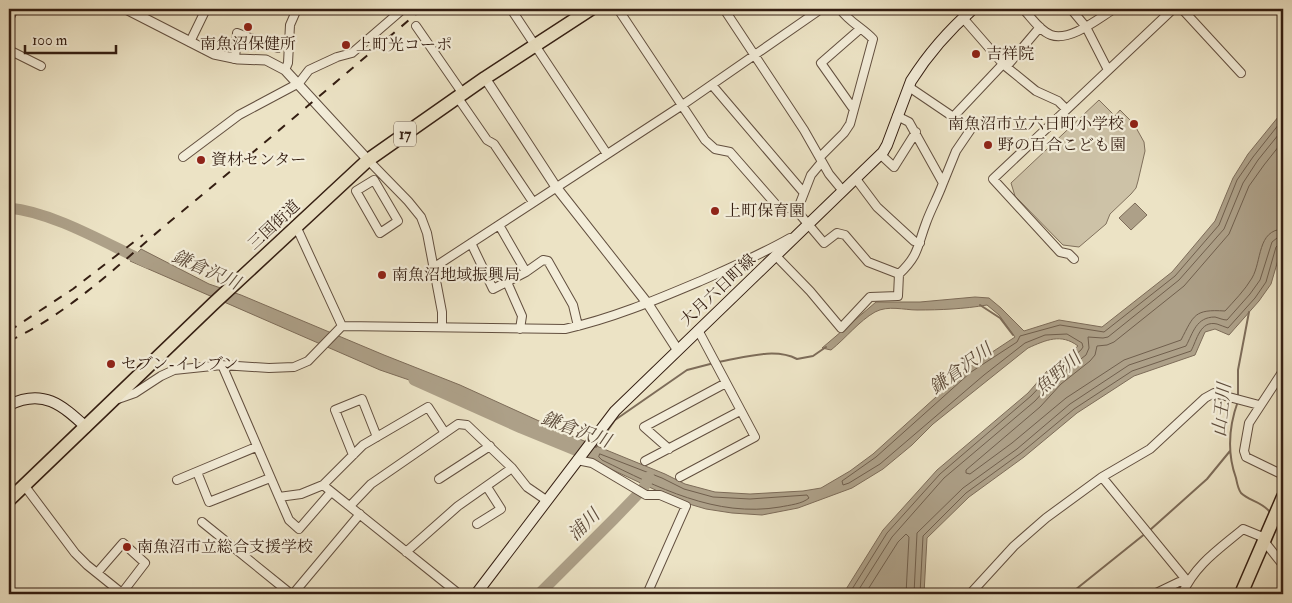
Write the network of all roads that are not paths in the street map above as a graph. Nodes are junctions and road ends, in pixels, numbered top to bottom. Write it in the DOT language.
graph roads {
  1 [pos="14,9"];
  2 [pos="126,9"];
  3 [pos="206,9"];
  4 [pos="297,9"];
  5 [pos="403,9"];
  6 [pos="511,9"];
  7 [pos="591,9"];
  8 [pos="618,9"];
  9 [pos="724,9"];
  10 [pos="821,9"];
  11 [pos="840,9"];
  12 [pos="973,9"];
  13 [pos="1023,9"];
  14 [pos="1071,9"];
  15 [pos="1114,9"];
  16 [pos="1173,9"];
  17 [pos="1182,9"];
  18 [pos="963,18"];
  19 [pos="9,19"];
  20 [pos="416,26"];
  21 [pos="1040,27"];
  22 [pos="1086,27"];
  23 [pos="860,28"];
  24 [pos="190,42"];
  25 [pos="536,46"];
  26 [pos="278,48"];
  27 [pos="9,50"];
  28 [pos="755,54"];
  29 [pos="235,59"];
  30 [pos="41,66"];
  31 [pos="1004,66"];
  32 [pos="285,70"];
  33 [pos="1108,70"];
  34 [pos="1241,73"];
  35 [pos="486,78"];
  36 [pos="298,83"];
  37 [pos="712,85"];
  38 [pos="909,87"];
  39 [pos="460,96"];
  40 [pos="681,106"];
  41 [pos="854,107"];
  42 [pos="1066,110"];
  43 [pos="897,116"];
  44 [pos="953,117"];
  45 [pos="916,132"];
  46 [pos="607,154"];
  47 [pos="880,154"];
  48 [pos="183,157"];
  49 [pos="368,160"];
  50 [pos="821,160"];
  51 [pos="856,179"];
  52 [pos="942,183"];
  53 [pos="556,187"];
  54 [pos="844,191"];
  55 [pos="400,193"];
  56 [pos="804,193"];
  57 [pos="386,202"];
  58 [pos="533,202"];
  59 [pos="797,211"];
  60 [pos="499,224"];
  61 [pos="808,224"];
  62 [pos="296,226"];
  63 [pos="799,233"];
  64 [pos="920,242"];
  65 [pos="471,243"];
  66 [pos="776,256"];
  67 [pos="1074,259"];
  68 [pos="433,268"];
  69 [pos="526,272"];
  70 [pos="899,274"];
  71 [pos="507,282"];
  72 [pos="648,304"];
  73 [pos="342,326"];
  74 [pos="578,326"];
  75 [pos="442,327"];
  76 [pos="520,329"];
  77 [pos="698,330"];
  78 [pos="677,349"];
  79 [pos="222,365"];
  80 [pos="1283,371"];
  81 [pos="726,383"];
  82 [pos="114,400"];
  83 [pos="9,405"];
  84 [pos="1259,406"];
  85 [pos="740,411"];
  86 [pos="86,427"];
  87 [pos="445,433"];
  88 [pos="377,437"];
  89 [pos="490,446"];
  90 [pos="256,447"];
  91 [pos="669,449"];
  92 [pos="353,455"];
  93 [pos="577,460"];
  94 [pos="645,461"];
  95 [pos="512,468"];
  96 [pos="196,472"];
  97 [pos="1283,475"];
  98 [pos="680,477"];
  99 [pos="1102,477"];
  100 [pos="270,478"];
  101 [pos="440,479"];
  102 [pos="178,480"];
  103 [pos="24,485"];
  104 [pos="323,485"];
  105 [pos="486,487"];
  106 [pos="331,492"];
  107 [pos="279,497"];
  108 [pos="1283,497"];
  109 [pos="9,500"];
  110 [pos="546,500"];
  111 [pos="350,506"];
  112 [pos="360,514"];
  113 [pos="202,522"];
  114 [pos="477,524"];
  115 [pos="1265,539"];
  116 [pos="406,552"];
  117 [pos="1283,566"];
  118 [pos="96,572"];
  119 [pos="1188,582"];
  120 [pos="123,594"];
  121 [pos="292,594"];
  122 [pos="459,594"];
  123 [pos="476,594"];
  124 [pos="647,594"];
  125 [pos="970,594"];
  126 [pos="1154,594"];
  127 [pos="1182,594"];
  128 [pos="1241,594"];
  1 -- 19 [label="street"];
  2 -- 24 [label="street"];
  3 -- 24 [label="street"];
  4 -- 32 [label="street"];
  5 -- 36 [label="street"];
  6 -- 25 [label="street"];
  7 -- 25 [label="highway, 三国街道 / 17"];
  8 -- 40 [label="street"];
  9 -- 28 [label="street"];
  10 -- 28 [label="street"];
  11 -- 23 [label="street"];
  12 -- 18 [label="main road, 大月六日町線"];
  13 -- 21 [label="street"];
  14 -- 22 [label="street"];
  15 -- 22 [label="street"];
  16 -- 33 [label="street"];
  17 -- 34 [label="street"];
  18 -- 31 [label="street"];
  18 -- 38 [label="main road, 大月六日町線"];
  20 -- 39 [label="street"];
  21 -- 22 [label="street"];
  21 -- 31 [label="street"];
  22 -- 33 [label="street"];
  23 -- 41 [label="street"];
  23 -- 41 [label="street"];
  24 -- 29 [label="street"];
  25 -- 35 [label="highway, 三国街道 / 17"];
  25 -- 46 [label="street"];
  26 -- 29 [label="street"];
  27 -- 30 [label="street"];
  28 -- 37 [label="street"];
  28 -- 50 [label="street"];
  29 -- 32 [label="street"];
  31 -- 42 [label="street"];
  31 -- 44 [label="street"];
  32 -- 36 [label="street"];
  33 -- 42 [label="street"];
  35 -- 39 [label="highway, 三国街道 / 17"];
  35 -- 53 [label="street"];
  36 -- 48 [label="street"];
  36 -- 49 [label="street"];
  37 -- 40 [label="street"];
  37 -- 56 [label="street"];
  38 -- 43 [label="main road, 大月六日町線"];
  38 -- 44 [label="street"];
  39 -- 49 [label="highway, 三国街道 / 17"];
  39 -- 58 [label="street"];
  40 -- 46 [label="street"];
  40 -- 59 [label="street"];
  41 -- 50 [label="street"];
  42 -- 67 [label="street"];
  43 -- 45 [label="street"];
  43 -- 47 [label="main road, 大月六日町線"];
  44 -- 52 [label="street"];
  45 -- 47 [label="street"];
  45 -- 52 [label="street"];
  46 -- 53 [label="street"];
  47 -- 51 [label="main road, 大月六日町線"];
  49 -- 55 [label="street"];
  49 -- 62 [label="highway, 三国街道 / 17"];
  50 -- 54 [label="street"];
  50 -- 56 [label="street"];
  51 -- 54 [label="main road, 大月六日町線"];
  51 -- 64 [label="street"];
  52 -- 64 [label="street"];
  53 -- 58 [label="street"];
  53 -- 72 [label="street"];
  54 -- 61 [label="main road, 大月六日町線"];
  55 -- 57 [label="street"];
  55 -- 68 [label="street"];
  56 -- 59 [label="street"];
  57 -- 57 [label="street"];
  58 -- 60 [label="street"];
  59 -- 61 [label="street"];
  60 -- 65 [label="street"];
  60 -- 69 [label="street"];
  61 -- 63 [label="main road, 大月六日町線"];
  61 -- 70 [label="street"];
  62 -- 73 [label="street"];
  62 -- 82 [label="highway, 三国街道 / 17"];
  63 -- 66 [label="main road, 大月六日町線"];
  63 -- 72 [label="street"];
  64 -- 70 [label="street"];
  65 -- 68 [label="street"];
  65 -- 71 [label="street"];
  66 -- 70 [label="street"];
  66 -- 77 [label="main road, 大月六日町線"];
  68 -- 75 [label="street"];
  69 -- 71 [label="street"];
  69 -- 74 [label="street"];
  71 -- 76 [label="street"];
  72 -- 74 [label="street"];
  72 -- 78 [label="street"];
  73 -- 75 [label="street"];
  73 -- 79 [label="street"];
  74 -- 76 [label="street"];
  75 -- 76 [label="street"];
  77 -- 78 [label="main road, 大月六日町線"];
  77 -- 81 [label="street"];
  78 -- 93 [label="main road, 大月六日町線"];
  79 -- 82 [label="street"];
  79 -- 90 [label="street"];
  80 -- 84 [label="street"];
  81 -- 85 [label="street"];
  81 -- 91 [label="street"];
  82 -- 86 [label="highway, 三国街道 / 17"];
  83 -- 86 [label="main road"];
  84 -- 97 [label="street"];
  84 -- 99 [label="street"];
  85 -- 91 [label="street"];
  85 -- 98 [label="street"];
  86 -- 103 [label="highway, 三国街道 / 17"];
  87 -- 88 [label="street"];
  87 -- 89 [label="street"];
  87 -- 111 [label="street"];
  88 -- 92 [label="street"];
  88 -- 92 [label="street"];
  89 -- 95 [label="street"];
  89 -- 101 [label="street"];
  90 -- 96 [label="street"];
  90 -- 100 [label="street"];
  91 -- 94 [label="street"];
  92 -- 104 [label="street"];
  93 -- 110 [label="main road, 大月六日町線"];
  93 -- 124 [label="street"];
  95 -- 105 [label="street"];
  95 -- 110 [label="street"];
  96 -- 100 [label="street"];
  96 -- 102 [label="street"];
  99 -- 119 [label="street"];
  99 -- 125 [label="street"];
  100 -- 107 [label="street"];
  103 -- 109 [label="highway, 三国街道 / 17"];
  103 -- 118 [label="street"];
  104 -- 106 [label="street"];
  104 -- 107 [label="street"];
  105 -- 114 [label="street"];
  105 -- 116 [label="street"];
  106 -- 107 [label="street"];
  106 -- 111 [label="street"];
  108 -- 115 [label="highway"];
  110 -- 123 [label="main road, 大月六日町線"];
  111 -- 112 [label="street"];
  112 -- 116 [label="street"];
  112 -- 121 [label="street"];
  113 -- 121 [label="street"];
  115 -- 117 [label="street"];
  115 -- 119 [label="street"];
  115 -- 128 [label="highway"];
  116 -- 122 [label="street"];
  118 -- 120 [label="street"];
  118 -- 120 [label="street"];
  119 -- 126 [label="street"];
  119 -- 127 [label="street"];
}
